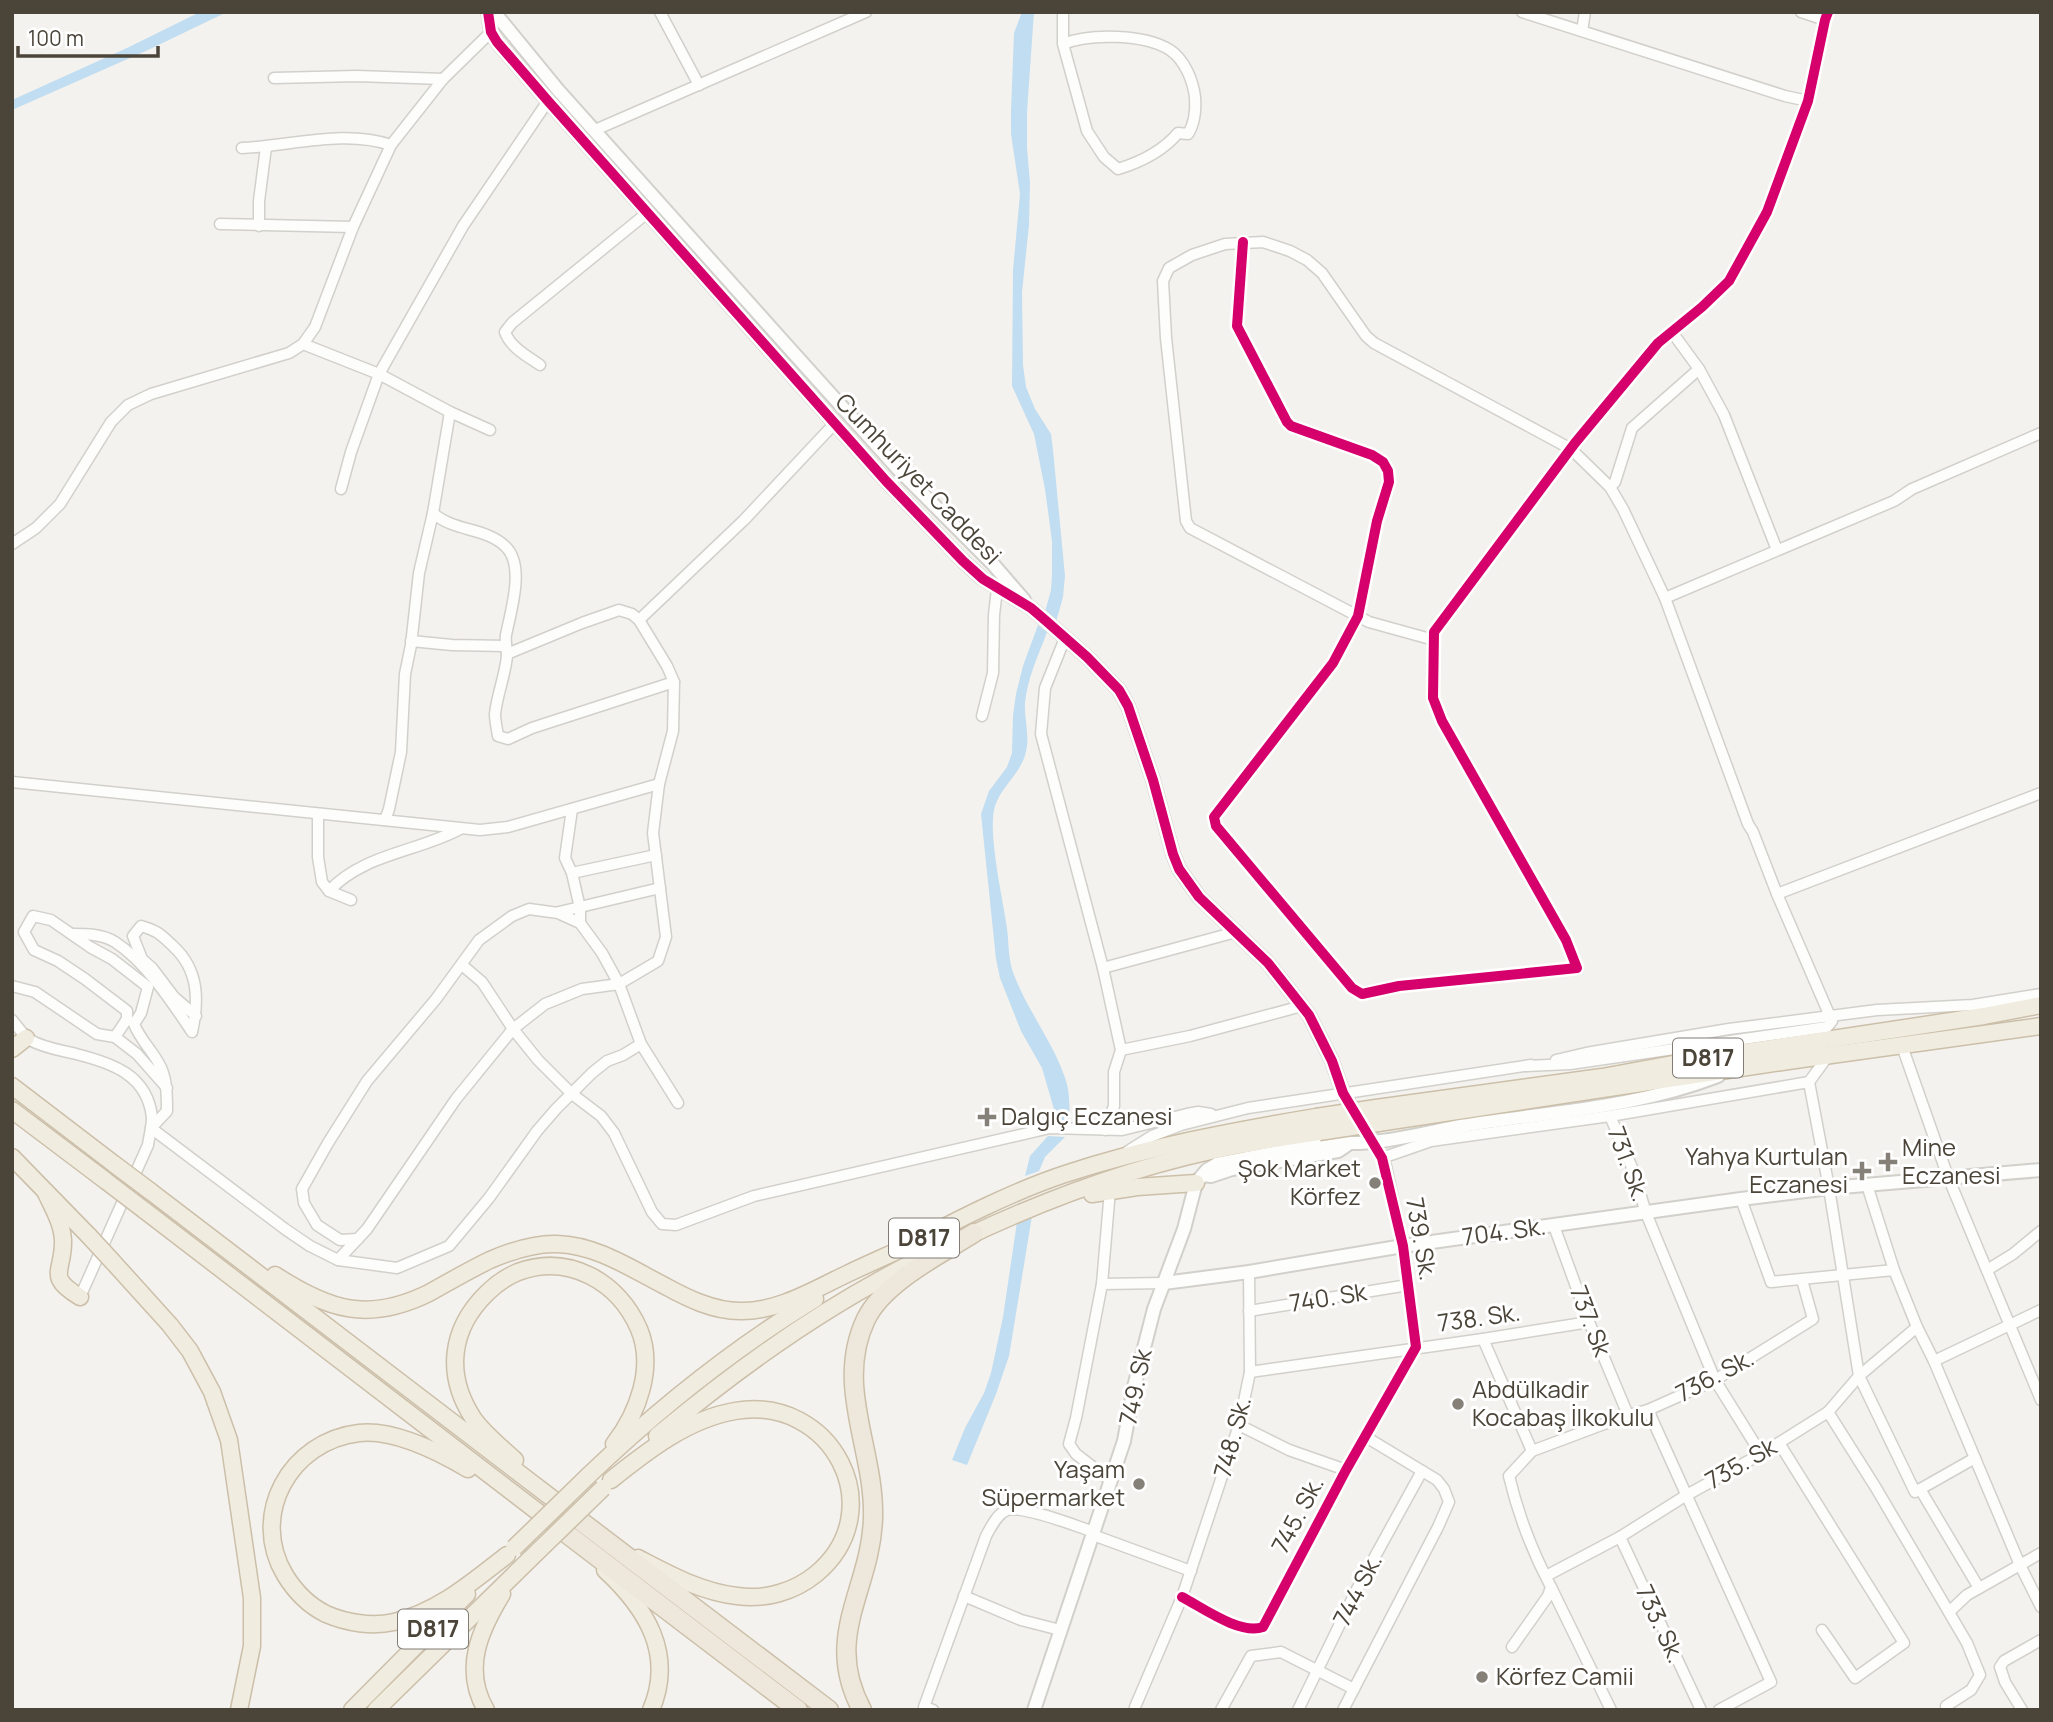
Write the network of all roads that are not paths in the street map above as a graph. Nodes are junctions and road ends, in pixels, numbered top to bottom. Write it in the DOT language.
graph roads {
  1 [pos="488,12"];
  2 [pos="494,12"];
  3 [pos="660,12"];
  4 [pos="866,12"];
  5 [pos="1063,12"];
  6 [pos="1522,12"];
  7 [pos="1586,12"];
  8 [pos="1801,12"];
  9 [pos="1827,16"];
  10 [pos="1582,31"];
  11 [pos="491,32"];
  12 [pos="1063,44"];
  13 [pos="274,78"];
  14 [pos="443,79"];
  15 [pos="699,85"];
  16 [pos="1808,101"];
  17 [pos="548,102"];
  18 [pos="595,130"];
  19 [pos="391,145"];
  20 [pos="267,147"];
  21 [pos="242,148"];
  22 [pos="647,213"];
  23 [pos="220,224"];
  24 [pos="259,226"];
  25 [pos="353,227"];
  26 [pos="1243,242"];
  27 [pos="1672,332"];
  28 [pos="303,344"];
  29 [pos="540,365"];
  30 [pos="1699,369"];
  31 [pos="379,374"];
  32 [pos="450,412"];
  33 [pos="835,423"];
  34 [pos="490,430"];
  35 [pos="2041,433"];
  36 [pos="1571,449"];
  37 [pos="1610,487"];
  38 [pos="341,489"];
  39 [pos="433,513"];
  40 [pos="12,544"];
  41 [pos="1777,550"];
  42 [pos="997,589"];
  43 [pos="1665,598"];
  44 [pos="1031,608"];
  45 [pos="1358,616"];
  46 [pos="639,620"];
  47 [pos="1065,638"];
  48 [pos="1434,640"];
  49 [pos="411,641"];
  50 [pos="507,650"];
  51 [pos="674,682"];
  52 [pos="982,716"];
  53 [pos="12,782"];
  54 [pos="659,784"];
  55 [pos="2041,793"];
  56 [pos="572,809"];
  57 [pos="318,814"];
  58 [pos="385,820"];
  59 [pos="460,829"];
  60 [pos="656,855"];
  61 [pos="572,873"];
  62 [pos="660,888"];
  63 [pos="329,891"];
  64 [pos="1776,894"];
  65 [pos="351,900"];
  66 [pos="580,908"];
  67 [pos="558,913"];
  68 [pos="580,923"];
  69 [pos="1236,932"];
  70 [pos="72,934"];
  71 [pos="462,965"];
  72 [pos="1102,968"];
  73 [pos="619,984"];
  74 [pos="12,986"];
  75 [pos="2041,994"];
  76 [pos="2041,1005"];
  77 [pos="1302,1006"];
  78 [pos="196,1016"];
  79 [pos="1831,1016"];
  80 [pos="12,1020"];
  81 [pos="2041,1026"];
  82 [pos="513,1029"];
  83 [pos="1687,1035"];
  84 [pos="115,1037"];
  85 [pos="26,1038"];
  86 [pos="641,1044"];
  87 [pos="1902,1046"];
  88 [pos="1690,1047"];
  89 [pos="12,1049"];
  90 [pos="1121,1050"];
  91 [pos="1828,1056"];
  92 [pos="1526,1066"];
  93 [pos="1737,1069"];
  94 [pos="1809,1082"];
  95 [pos="12,1086"];
  96 [pos="167,1088"];
  97 [pos="1343,1093"];
  98 [pos="572,1094"];
  99 [pos="678,1103"];
  100 [pos="12,1110"];
  101 [pos="1218,1115"];
  102 [pos="1377,1115"];
  103 [pos="1610,1116"];
  104 [pos="1317,1124"];
  105 [pos="151,1129"];
  106 [pos="1105,1130"];
  107 [pos="1372,1142"];
  108 [pos="12,1157"];
  109 [pos="1121,1157"];
  110 [pos="1382,1158"];
  111 [pos="2041,1170"];
  112 [pos="1948,1177"];
  113 [pos="1200,1179"];
  114 [pos="1867,1185"];
  115 [pos="1829,1188"];
  116 [pos="1110,1190"];
  117 [pos="46,1193"];
  118 [pos="153,1194"];
  119 [pos="1062,1196"];
  120 [pos="1741,1199"];
  121 [pos="1646,1213"];
  122 [pos="1554,1226"];
  123 [pos="2041,1231"];
  124 [pos="974,1233"];
  125 [pos="358,1239"];
  126 [pos="912,1244"];
  127 [pos="1403,1246"];
  128 [pos="338,1260"];
  129 [pos="1894,1270"];
  130 [pos="1987,1270"];
  131 [pos="1248,1272"];
  132 [pos="1843,1276"];
  133 [pos="1802,1280"];
  134 [pos="1164,1283"];
  135 [pos="1102,1284"];
  136 [pos="1408,1285"];
  137 [pos="80,1297"];
  138 [pos="2041,1310"];
  139 [pos="1249,1311"];
  140 [pos="1589,1322"];
  141 [pos="2010,1325"];
  142 [pos="1917,1327"];
  143 [pos="1483,1339"];
  144 [pos="1416,1347"];
  145 [pos="1934,1361"];
  146 [pos="1250,1372"];
  147 [pos="1859,1376"];
  148 [pos="1715,1380"];
  149 [pos="2041,1399"];
  150 [pos="1648,1410"];
  151 [pos="1828,1412"];
  152 [pos="1628,1415"];
  153 [pos="1239,1425"];
  154 [pos="1366,1437"];
  155 [pos="1779,1443"];
  156 [pos="1532,1451"];
  157 [pos="1760,1454"];
  158 [pos="1975,1458"];
  159 [pos="1346,1470"];
  160 [pos="1422,1471"];
  161 [pos="591,1473"];
  162 [pos="1111,1480"];
  163 [pos="607,1484"];
  164 [pos="1920,1489"];
  165 [pos="1685,1496"];
  166 [pos="566,1510"];
  167 [pos="538,1512"];
  168 [pos="554,1524"];
  169 [pos="1093,1533"];
  170 [pos="1620,1537"];
  171 [pos="510,1551"];
  172 [pos="2041,1553"];
  173 [pos="527,1561"];
  174 [pos="2020,1565"];
  175 [pos="1191,1571"];
  176 [pos="1545,1576"];
  177 [pos="1551,1587"];
  178 [pos="1979,1588"];
  179 [pos="964,1596"];
  180 [pos="1182,1597"];
  181 [pos="2041,1607"];
  182 [pos="1949,1612"];
  183 [pos="1060,1630"];
  184 [pos="1822,1630"];
  185 [pos="2041,1640"];
  186 [pos="1512,1647"];
  187 [pos="1317,1671"];
  188 [pos="1354,1689"];
  189 [pos="1946,1706"];
  190 [pos="1135,1707"];
  191 [pos="928,1708"];
  192 [pos="239,1710"];
  193 [pos="352,1710"];
  194 [pos="376,1710"];
  195 [pos="486,1710"];
  196 [pos="652,1710"];
  197 [pos="798,1710"];
  198 [pos="830,1710"];
  199 [pos="862,1710"];
  200 [pos="1034,1710"];
  201 [pos="1222,1710"];
  202 [pos="1298,1710"];
  203 [pos="1343,1710"];
  204 [pos="1611,1710"];
  205 [pos="1701,1710"];
  206 [pos="1719,1710"];
  207 [pos="2022,1710"];
  1 -- 11 [label="street, Cumhuriyet Caddesi"];
  2 -- 18 [label="street"];
  3 -- 15 [label="street"];
  4 -- 15 [label="street"];
  5 -- 12 [label="street"];
  6 -- 10 [label="street"];
  7 -- 10 [label="street"];
  8 -- 9 [label="street"];
  9 -- 16 [label="street"];
  10 -- 16 [label="street"];
  11 -- 14 [label="street"];
  11 -- 17 [label="street, Cumhuriyet Caddesi"];
  12 -- 12 [label="street"];
  13 -- 14 [label="street"];
  14 -- 19 [label="street"];
  15 -- 18 [label="street"];
  16 -- 27 [label="street"];
  17 -- 22 [label="street, Cumhuriyet Caddesi"];
  17 -- 31 [label="street"];
  18 -- 44 [label="street"];
  19 -- 20 [label="street"];
  19 -- 25 [label="street"];
  20 -- 21 [label="street"];
  20 -- 24 [label="street"];
  22 -- 29 [label="street"];
  22 -- 33 [label="street, Cumhuriyet Caddesi"];
  23 -- 24 [label="street"];
  24 -- 25 [label="street"];
  25 -- 28 [label="street"];
  26 -- 36 [label="street"];
  26 -- 45 [label="street"];
  26 -- 45 [label="street"];
  27 -- 30 [label="street"];
  27 -- 36 [label="street"];
  28 -- 31 [label="street"];
  28 -- 40 [label="street"];
  30 -- 37 [label="street"];
  30 -- 41 [label="street"];
  31 -- 32 [label="street"];
  31 -- 38 [label="street"];
  32 -- 34 [label="street"];
  32 -- 39 [label="street"];
  33 -- 42 [label="street, Cumhuriyet Caddesi"];
  33 -- 46 [label="street"];
  35 -- 41 [label="street"];
  36 -- 37 [label="street"];
  36 -- 48 [label="street"];
  37 -- 43 [label="street"];
  39 -- 49 [label="street"];
  39 -- 50 [label="street"];
  41 -- 43 [label="street"];
  42 -- 44 [label="street, Cumhuriyet Caddesi"];
  42 -- 52 [label="street"];
  43 -- 64 [label="street"];
  44 -- 47 [label="street, Cumhuriyet Caddesi"];
  45 -- 48 [label="street"];
  45 -- 48 [label="street"];
  46 -- 50 [label="street"];
  46 -- 51 [label="street"];
  47 -- 69 [label="street, Cumhuriyet Caddesi"];
  47 -- 72 [label="street"];
  49 -- 50 [label="street"];
  49 -- 58 [label="street"];
  50 -- 51 [label="street"];
  51 -- 54 [label="street"];
  53 -- 57 [label="street"];
  54 -- 56 [label="street"];
  54 -- 60 [label="street"];
  55 -- 64 [label="street"];
  56 -- 59 [label="street"];
  56 -- 61 [label="street"];
  57 -- 58 [label="street"];
  57 -- 63 [label="street"];
  58 -- 59 [label="street"];
  59 -- 63 [label="street"];
  60 -- 61 [label="street"];
  60 -- 62 [label="street"];
  61 -- 66 [label="street"];
  62 -- 66 [label="street"];
  62 -- 73 [label="street"];
  63 -- 65 [label="street"];
  64 -- 79 [label="street"];
  66 -- 67 [label="street"];
  66 -- 68 [label="street"];
  67 -- 68 [label="street"];
  67 -- 71 [label="street"];
  68 -- 73 [label="street"];
  69 -- 72 [label="street"];
  69 -- 77 [label="street, Cumhuriyet Caddesi"];
  70 -- 78 [label="street"];
  70 -- 84 [label="street"];
  70 -- 96 [label="street"];
  71 -- 82 [label="street"];
  71 -- 125 [label="street"];
  72 -- 90 [label="street"];
  73 -- 82 [label="street"];
  73 -- 86 [label="street"];
  74 -- 84 [label="street"];
  75 -- 79 [label="street"];
  76 -- 102 [label="highway, D817"];
  77 -- 90 [label="street"];
  77 -- 97 [label="street, Cumhuriyet Caddesi"];
  78 -- 78 [label="street"];
  79 -- 83 [label="street"];
  79 -- 88 [label="street"];
  80 -- 85 [label="street"];
  81 -- 87 [label="highway, D817"];
  82 -- 98 [label="street"];
  82 -- 125 [label="street"];
  83 -- 88 [label="street"];
  83 -- 92 [label="street"];
  84 -- 96 [label="street"];
  85 -- 89 [label="highway"];
  85 -- 105 [label="street"];
  86 -- 98 [label="street"];
  86 -- 99 [label="street"];
  87 -- 91 [label="highway, D817"];
  87 -- 112 [label="street"];
  88 -- 92 [label="street"];
  90 -- 106 [label="street"];
  91 -- 93 [label="highway, D817"];
  91 -- 94 [label="street"];
  92 -- 97 [label="street"];
  93 -- 102 [label="highway, D817"];
  93 -- 107 [label="street"];
  94 -- 103 [label="street"];
  94 -- 115 [label="street"];
  95 -- 118 [label="highway, bridge"];
  96 -- 105 [label="street"];
  97 -- 101 [label="street"];
  97 -- 107 [label="street, Cumhuriyet Caddesi"];
  98 -- 106 [label="street"];
  98 -- 128 [label="street"];
  100 -- 167 [label="highway, bridge"];
  101 -- 106 [label="street"];
  101 -- 109 [label="street"];
  102 -- 104 [label="highway, D817, bridge"];
  103 -- 110 [label="street"];
  103 -- 121 [label="street, 731. Sk."];
  104 -- 109 [label="highway, D817"];
  104 -- 119 [label="highway, D817"];
  105 -- 128 [label="street"];
  105 -- 137 [label="street"];
  107 -- 110 [label="street, 739. Sk."];
  107 -- 113 [label="street"];
  108 -- 117 [label="highway"];
  109 -- 126 [label="highway, D817"];
  110 -- 127 [label="street, 739. Sk."];
  111 -- 112 [label="street, 704. Sk."];
  112 -- 114 [label="street, 704. Sk."];
  112 -- 130 [label="street"];
  113 -- 116 [label="highway"];
  113 -- 134 [label="street, 749. Sk"];
  114 -- 115 [label="street, 704. Sk."];
  114 -- 129 [label="street"];
  115 -- 120 [label="street, 704. Sk."];
  115 -- 132 [label="street"];
  116 -- 119 [label="highway"];
  116 -- 135 [label="street"];
  117 -- 137 [label="highway"];
  117 -- 192 [label="highway, bridge"];
  118 -- 126 [label="highway"];
  118 -- 166 [label="highway"];
  119 -- 124 [label="highway, D817"];
  120 -- 121 [label="street, 704. Sk."];
  120 -- 133 [label="street"];
  121 -- 122 [label="street, 704. Sk."];
  121 -- 148 [label="street, 731. Sk."];
  122 -- 127 [label="street, 704. Sk."];
  122 -- 140 [label="street, 737. Sk"];
  123 -- 130 [label="street"];
  124 -- 163 [label="highway, D817"];
  124 -- 199 [label="highway"];
  125 -- 128 [label="street"];
  126 -- 161 [label="highway, D817"];
  127 -- 131 [label="street, 704. Sk."];
  127 -- 136 [label="street, 739. Sk."];
  129 -- 132 [label="street"];
  129 -- 142 [label="street"];
  130 -- 141 [label="street"];
  131 -- 134 [label="street, 704. Sk."];
  131 -- 139 [label="street, 748. Sk."];
  132 -- 133 [label="street"];
  132 -- 147 [label="street"];
  133 -- 148 [label="street, 736. Sk."];
  134 -- 135 [label="street, 704. Sk."];
  134 -- 162 [label="street, 749. Sk"];
  135 -- 162 [label="street"];
  136 -- 139 [label="street, 740. Sk"];
  136 -- 144 [label="street, 739. Sk."];
  138 -- 141 [label="street"];
  139 -- 146 [label="street, 748. Sk."];
  140 -- 143 [label="street, 738. Sk."];
  140 -- 152 [label="street, 737. Sk"];
  141 -- 145 [label="street"];
  141 -- 149 [label="street"];
  142 -- 145 [label="street"];
  142 -- 147 [label="street, 735. Sk"];
  143 -- 144 [label="street, 738. Sk."];
  143 -- 156 [label="street"];
  144 -- 146 [label="street, 738. Sk."];
  144 -- 154 [label="street, 745. Sk."];
  145 -- 158 [label="street"];
  146 -- 153 [label="street, 748. Sk."];
  147 -- 151 [label="street, 735. Sk"];
  147 -- 164 [label="street"];
  148 -- 150 [label="street, 736. Sk."];
  148 -- 157 [label="street, 731. Sk."];
  150 -- 152 [label="street, 736. Sk."];
  150 -- 165 [label="street"];
  151 -- 155 [label="street, 735. Sk"];
  151 -- 182 [label="street"];
  152 -- 156 [label="street, 736. Sk."];
  153 -- 159 [label="street"];
  153 -- 175 [label="street, 748. Sk."];
  154 -- 159 [label="street, 745. Sk."];
  154 -- 160 [label="street"];
  155 -- 157 [label="street, 735. Sk"];
  155 -- 184 [label="street"];
  156 -- 176 [label="street"];
  157 -- 165 [label="street, 735. Sk"];
  158 -- 164 [label="street"];
  158 -- 174 [label="street"];
  159 -- 180 [label="street, 745. Sk."];
  160 -- 187 [label="street, 744 Sk."];
  160 -- 188 [label="street"];
  161 -- 166 [label="highway"];
  161 -- 171 [label="highway, D817, bridge"];
  162 -- 169 [label="street, 749. Sk"];
  163 -- 166 [label="highway"];
  163 -- 173 [label="highway, D817, bridge"];
  164 -- 178 [label="street"];
  165 -- 170 [label="street, 735. Sk"];
  165 -- 206 [label="street"];
  166 -- 198 [label="highway"];
  167 -- 168 [label="highway"];
  167 -- 171 [label="highway"];
  168 -- 196 [label="highway"];
  168 -- 197 [label="highway"];
  169 -- 175 [label="street"];
  169 -- 179 [label="street"];
  169 -- 183 [label="street, 749. Sk"];
  170 -- 176 [label="street, 735. Sk"];
  170 -- 205 [label="street, 733. Sk."];
  171 -- 193 [label="highway, D817"];
  172 -- 174 [label="street"];
  173 -- 194 [label="highway, D817"];
  173 -- 195 [label="highway"];
  174 -- 178 [label="street"];
  174 -- 181 [label="street"];
  175 -- 180 [label="street, 748. Sk."];
  176 -- 177 [label="street"];
  177 -- 186 [label="street"];
  177 -- 204 [label="street"];
  178 -- 182 [label="street"];
  179 -- 183 [label="street"];
  179 -- 191 [label="street"];
  180 -- 190 [label="street, 748. Sk."];
  182 -- 189 [label="street"];
  183 -- 200 [label="street, 749. Sk"];
  185 -- 207 [label="street"];
  187 -- 188 [label="street"];
  187 -- 201 [label="street"];
  187 -- 202 [label="street, 744 Sk."];
  188 -- 203 [label="street"];
}
